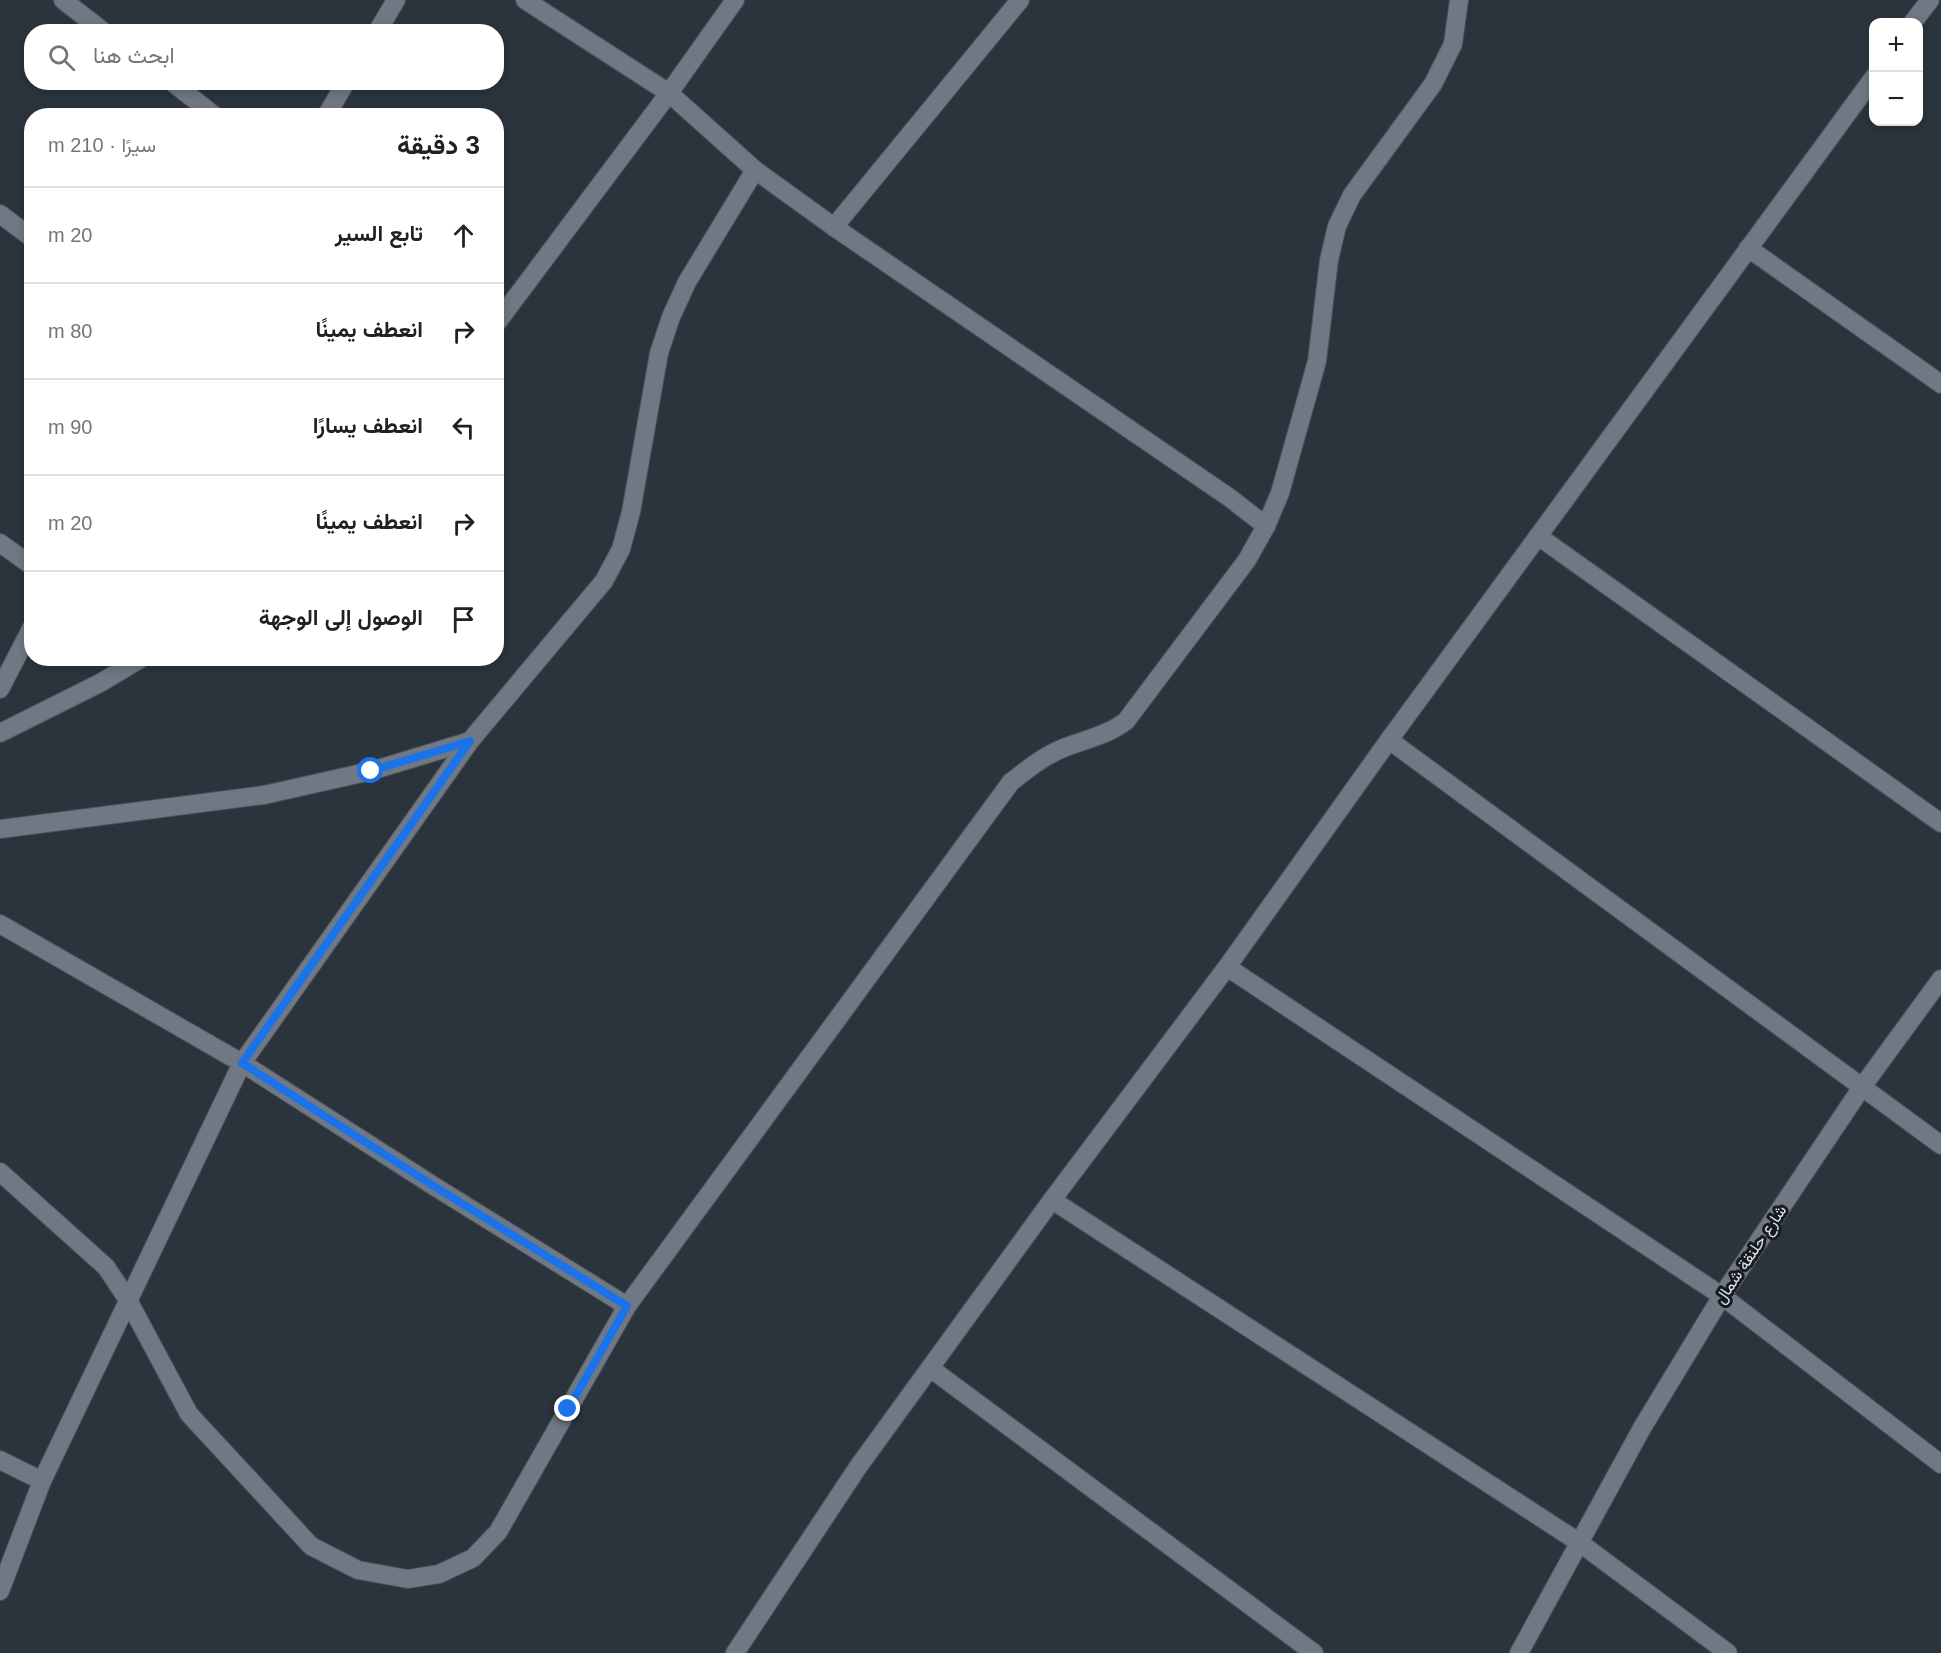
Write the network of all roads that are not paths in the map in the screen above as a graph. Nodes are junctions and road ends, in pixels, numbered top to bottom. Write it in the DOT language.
graph roads {
  1 [pos="63,0"];
  2 [pos="396,0"];
  3 [pos="525,0"];
  4 [pos="735,0"];
  5 [pos="1020,0"];
  6 [pos="1930,0"];
  7 [pos="1461,2"];
  8 [pos="1916,18"];
  9 [pos="94,24"];
  10 [pos="382,24"];
  11 [pos="1869,84"];
  12 [pos="182,90"];
  13 [pos="341,90"];
  14 [pos="669,93"];
  15 [pos="205,108"];
  16 [pos="331,108"];
  17 [pos="755,170"];
  18 [pos="0,214"];
  19 [pos="834,227"];
  20 [pos="24,232"];
  21 [pos="1748,248"];
  22 [pos="504,309"];
  23 [pos="1941,384"];
  24 [pos="1266,526"];
  25 [pos="1538,536"];
  26 [pos="0,543"];
  27 [pos="24,560"];
  28 [pos="24,642"];
  29 [pos="129,666"];
  30 [pos="0,689"];
  31 [pos="0,733"];
  32 [pos="1389,740"];
  33 [pos="470,741"];
  34 [pos="1941,823"];
  35 [pos="0,829"];
  36 [pos="0,924"];
  37 [pos="1227,967"];
  38 [pos="1941,979"];
  39 [pos="242,1063"];
  40 [pos="1862,1088"];
  41 [pos="1941,1145"];
  42 [pos="0,1172"];
  43 [pos="1052,1200"];
  44 [pos="1722,1296"];
  45 [pos="128,1300"];
  46 [pos="627,1306"];
  47 [pos="930,1368"];
  48 [pos="0,1460"];
  49 [pos="1941,1464"];
  50 [pos="42,1481"];
  51 [pos="1580,1543"];
  52 [pos="0,1591"];
  53 [pos="735,1653"];
  54 [pos="1314,1653"];
  55 [pos="1519,1653"];
  56 [pos="1728,1653"];
  1 -- 9 [label="street"];
  2 -- 10 [label="street"];
  3 -- 14 [label="street"];
  4 -- 14 [label="street"];
  5 -- 19 [label="street"];
  6 -- 8 [label="street"];
  7 -- 24 [label="street"];
  11 -- 21 [label="street"];
  12 -- 15 [label="street"];
  13 -- 16 [label="street"];
  14 -- 17 [label="street"];
  14 -- 22 [label="street"];
  17 -- 19 [label="street"];
  17 -- 33 [label="street"];
  18 -- 20 [label="street"];
  19 -- 24 [label="street"];
  21 -- 23 [label="street"];
  21 -- 25 [label="street"];
  24 -- 46 [label="street"];
  25 -- 32 [label="street"];
  25 -- 34 [label="street"];
  26 -- 27 [label="street"];
  28 -- 30 [label="street"];
  29 -- 31 [label="street"];
  32 -- 37 [label="street"];
  32 -- 40 [label="street"];
  33 -- 35 [label="street"];
  33 -- 39 [label="street"];
  36 -- 39 [label="street"];
  37 -- 43 [label="street"];
  37 -- 44 [label="street"];
  38 -- 40 [label="street, شارع حلنقة شمال"];
  39 -- 45 [label="street"];
  39 -- 46 [label="street"];
  40 -- 41 [label="street"];
  40 -- 44 [label="street, شارع حلنقة شمال"];
  42 -- 45 [label="street"];
  43 -- 47 [label="street"];
  43 -- 51 [label="street"];
  44 -- 49 [label="street"];
  44 -- 51 [label="street, شارع حلنقة شمال"];
  45 -- 46 [label="street"];
  45 -- 50 [label="street"];
  47 -- 53 [label="street"];
  47 -- 54 [label="street"];
  48 -- 50 [label="street"];
  50 -- 52 [label="street"];
  51 -- 55 [label="street, شارع حلنقة شمال"];
  51 -- 56 [label="street"];
}
